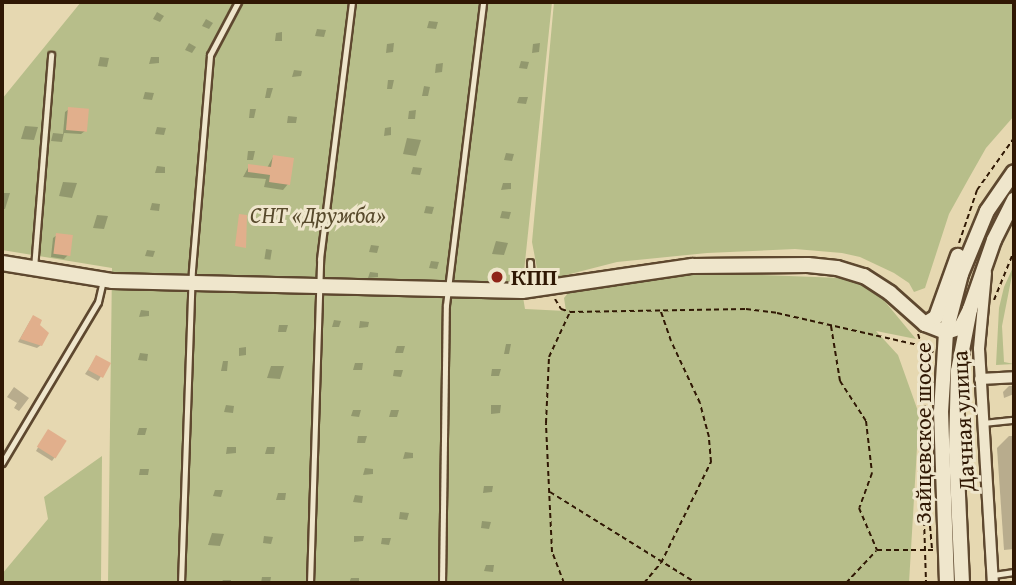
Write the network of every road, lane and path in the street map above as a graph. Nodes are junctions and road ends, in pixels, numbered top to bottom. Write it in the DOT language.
graph roads {
  1 [pos="238,2"];
  2 [pos="352,2"];
  3 [pos="483,2"];
  4 [pos="51,55"];
  5 [pos="1014,138"];
  6 [pos="1014,172"];
  7 [pos="1014,200"];
  8 [pos="987,211"];
  9 [pos="959,244"];
  10 [pos="1014,251"];
  11 [pos="988,257"];
  12 [pos="530,262"];
  13 [pos="2,263"];
  14 [pos="34,269"];
  15 [pos="103,280"];
  16 [pos="191,285"];
  17 [pos="320,287"];
  18 [pos="993,288"];
  19 [pos="447,289"];
  20 [pos="531,291"];
  21 [pos="554,294"];
  22 [pos="970,309"];
  23 [pos="660,311"];
  24 [pos="570,312"];
  25 [pos="831,324"];
  26 [pos="920,327"];
  27 [pos="946,332"];
  28 [pos="922,346"];
  29 [pos="1014,377"];
  30 [pos="980,379"];
  31 [pos="956,397"];
  32 [pos="1014,420"];
  33 [pos="981,423"];
  34 [pos="2,463"];
  35 [pos="549,492"];
  36 [pos="930,526"];
  37 [pos="877,550"];
  38 [pos="925,550"];
  39 [pos="661,563"];
  40 [pos="1014,572"];
  41 [pos="992,579"];
  42 [pos="181,583"];
  43 [pos="310,583"];
  44 [pos="442,583"];
  45 [pos="564,583"];
  46 [pos="644,583"];
  47 [pos="696,583"];
  48 [pos="846,583"];
  49 [pos="926,583"];
  50 [pos="947,583"];
  51 [pos="962,583"];
  1 -- 16 [label="lane"];
  2 -- 17 [label="lane"];
  3 -- 19 [label="lane"];
  4 -- 14 [label="lane"];
  5 -- 9 [label="path"];
  6 -- 8 [label="street, Зайцевское шоссе"];
  7 -- 11 [label="street, Зайцевское шоссе"];
  8 -- 26 [label="street"];
  8 -- 27 [label="street, Зайцевское шоссе"];
  10 -- 18 [label="path"];
  11 -- 22 [label="street, Зайцевское шоссе"];
  11 -- 30 [label="street, Дачная улица"];
  12 -- 20 [label="lane"];
  13 -- 14 [label="street"];
  14 -- 15 [label="street"];
  15 -- 16 [label="street"];
  15 -- 34 [label="lane"];
  16 -- 17 [label="street"];
  16 -- 42 [label="lane"];
  17 -- 19 [label="street"];
  17 -- 43 [label="lane"];
  19 -- 20 [label="street"];
  19 -- 44 [label="lane"];
  20 -- 26 [label="street"];
  21 -- 24 [label="path"];
  22 -- 27 [label="street"];
  22 -- 31 [label="street, Зайцевское шоссе"];
  23 -- 24 [label="path"];
  23 -- 25 [label="path"];
  23 -- 39 [label="path"];
  24 -- 35 [label="path"];
  25 -- 28 [label="path"];
  25 -- 37 [label="path"];
  26 -- 27 [label="street"];
  26 -- 28 [label="path"];
  27 -- 31 [label="street"];
  27 -- 50 [label="street, Зайцевское шоссе"];
  28 -- 38 [label="path"];
  29 -- 30 [label="street"];
  30 -- 33 [label="street, Дачная улица"];
  31 -- 51 [label="street, Зайцевское шоссе"];
  32 -- 33 [label="lane"];
  33 -- 41 [label="street, Дачная улица"];
  35 -- 39 [label="path"];
  35 -- 45 [label="path"];
  36 -- 38 [label="path"];
  37 -- 38 [label="path"];
  37 -- 48 [label="path"];
  38 -- 49 [label="path"];
  39 -- 46 [label="path"];
  39 -- 47 [label="path"];
  40 -- 41 [label="lane"];
}
